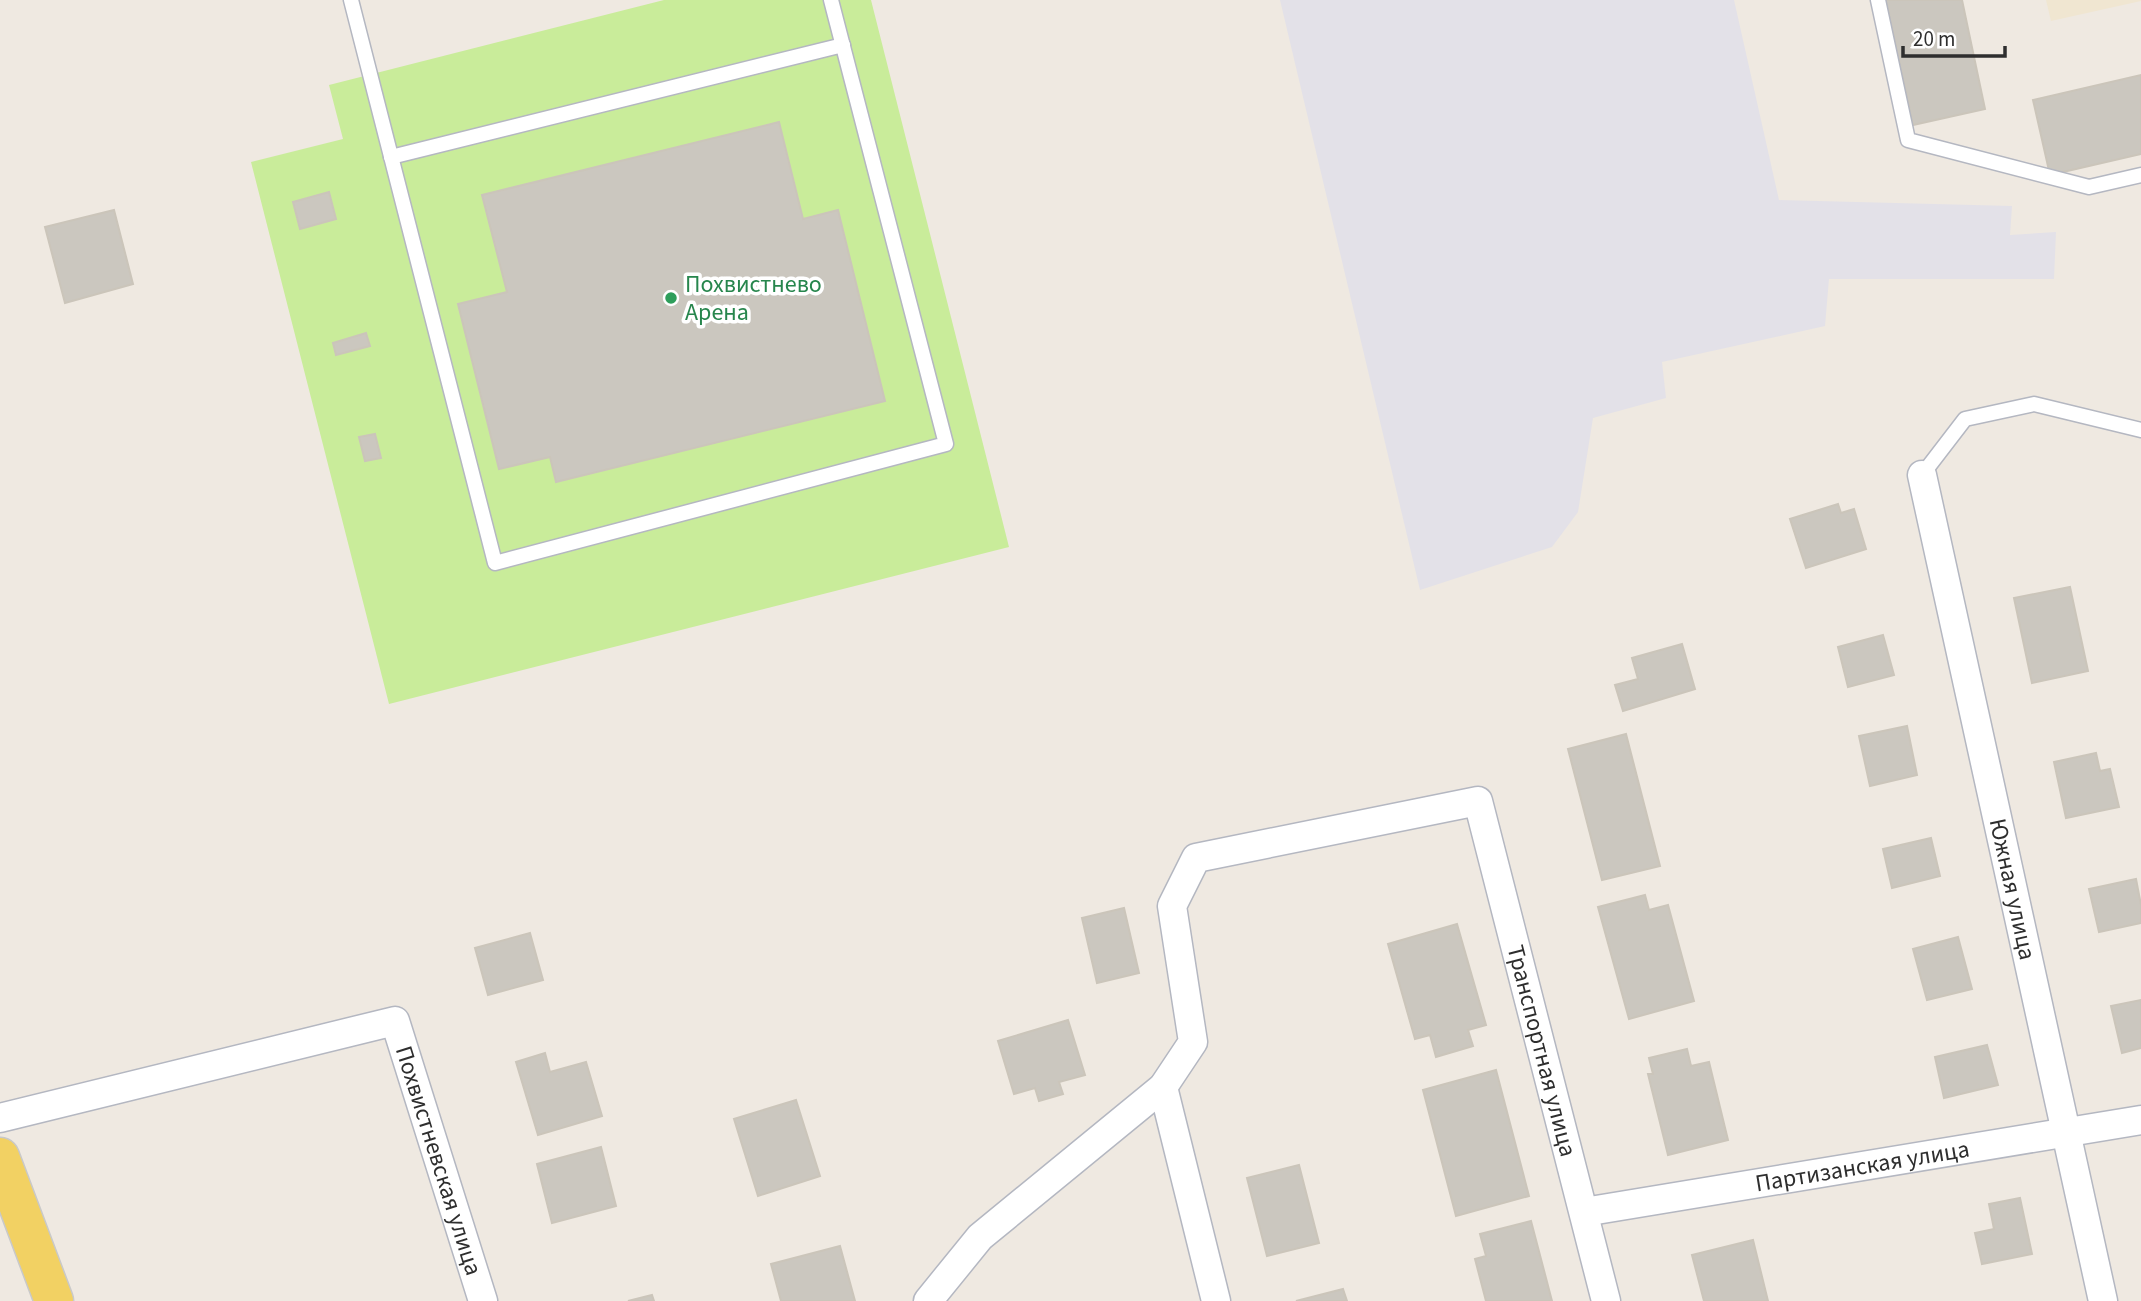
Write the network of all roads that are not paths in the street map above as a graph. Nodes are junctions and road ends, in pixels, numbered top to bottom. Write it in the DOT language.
graph roads {
  1 [pos="351,0"];
  2 [pos="831,0"];
  3 [pos="1878,0"];
  4 [pos="843,45"];
  5 [pos="391,157"];
  6 [pos="2141,175"];
  7 [pos="2141,430"];
  8 [pos="1922,475"];
  9 [pos="1163,1087"];
  10 [pos="0,1118"];
  11 [pos="2141,1120"];
  12 [pos="2067,1132"];
  13 [pos="0,1157"];
  14 [pos="1584,1212"];
  15 [pos="54,1301"];
  16 [pos="483,1301"];
  17 [pos="928,1301"];
  18 [pos="1216,1301"];
  19 [pos="1605,1301"];
  20 [pos="2103,1301"];
  1 -- 5 [label="lane"];
  2 -- 4 [label="lane"];
  3 -- 6 [label="lane"];
  4 -- 5 [label="lane"];
  4 -- 5 [label="lane"];
  7 -- 8 [label="lane"];
  8 -- 12 [label="street, Южная улица"];
  9 -- 14 [label="street, Транспортная улица"];
  9 -- 17 [label="street"];
  9 -- 18 [label="street"];
  10 -- 16 [label="street, Похвистневская улица"];
  11 -- 12 [label="street, Партизанская улица"];
  12 -- 14 [label="street, Партизанская улица"];
  12 -- 20 [label="street, Южная улица"];
  13 -- 15 [label="main road"];
  14 -- 19 [label="street, Транспортная улица"];
}
